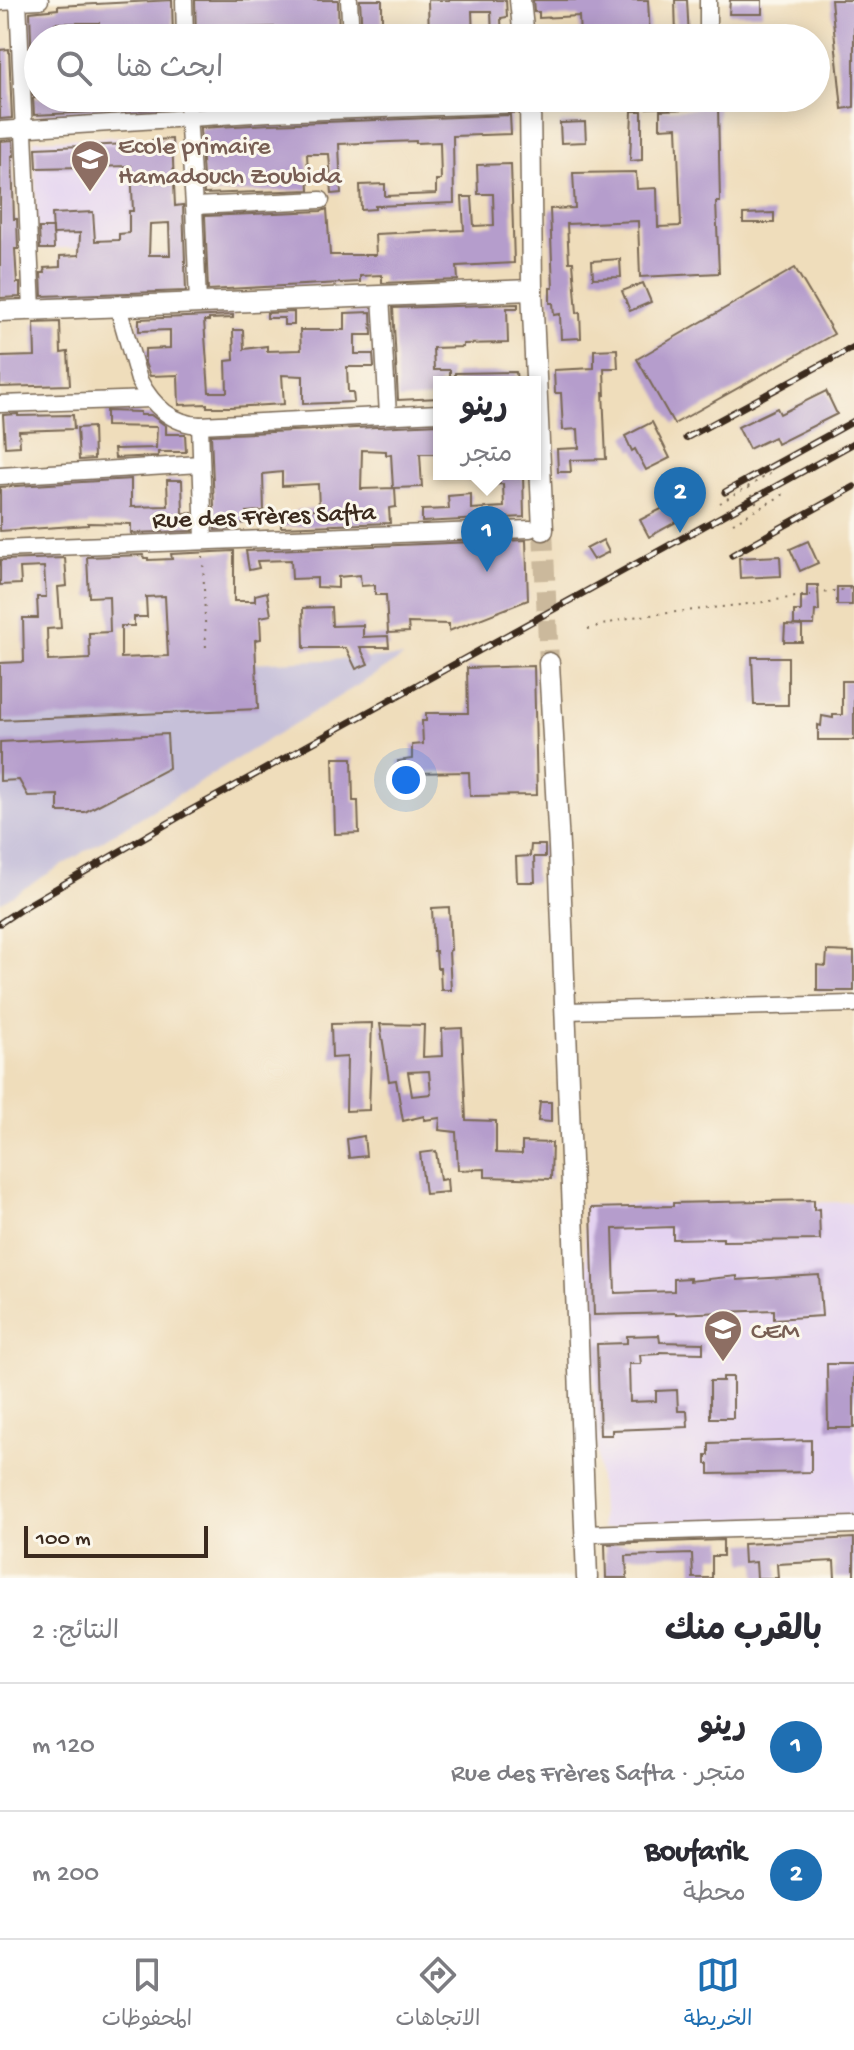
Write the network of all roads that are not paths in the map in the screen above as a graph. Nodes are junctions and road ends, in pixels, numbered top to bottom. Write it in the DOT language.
graph roads {
  1 [pos="40,0"];
  2 [pos="184,0"];
  3 [pos="349,0"];
  4 [pos="520,0"];
  5 [pos="708,0"];
  6 [pos="18,1"];
  7 [pos="0,2"];
  8 [pos="185,24"];
  9 [pos="350,24"];
  10 [pos="523,24"];
  11 [pos="708,24"];
  12 [pos="24,111"];
  13 [pos="24,112"];
  14 [pos="188,112"];
  15 [pos="278,112"];
  16 [pos="531,112"];
  17 [pos="188,118"];
  18 [pos="25,129"];
  19 [pos="0,130"];
  20 [pos="321,200"];
  21 [pos="194,206"];
  22 [pos="532,290"];
  23 [pos="381,296"];
  24 [pos="198,303"];
  25 [pos="118,307"];
  26 [pos="32,309"];
  27 [pos="0,311"];
  28 [pos="535,376"];
  29 [pos="151,399"];
  30 [pos="0,404"];
  31 [pos="433,413"];
  32 [pos="388,415"];
  33 [pos="200,425"];
  34 [pos="201,464"];
  35 [pos="0,476"];
  36 [pos="536,480"];
  37 [pos="536,529"];
  38 [pos="204,540"];
  39 [pos="0,549"];
  40 [pos="549,663"];
  41 [pos="854,1004"];
  42 [pos="565,1011"];
  43 [pos="854,1525"];
  44 [pos="585,1534"];
  45 [pos="587,1578"];
  1 -- 6 [label="street"];
  2 -- 8 [label="street"];
  3 -- 9 [label="street"];
  4 -- 10 [label="main road"];
  5 -- 11 [label="street"];
  6 -- 7 [label="street"];
  6 -- 12 [label="street"];
  13 -- 18 [label="street"];
  14 -- 17 [label="street"];
  15 -- 17 [label="street"];
  16 -- 22 [label="main road"];
  17 -- 18 [label="street"];
  17 -- 21 [label="street"];
  18 -- 19 [label="street"];
  18 -- 26 [label="street"];
  20 -- 21 [label="street"];
  21 -- 24 [label="street"];
  22 -- 23 [label="main road"];
  22 -- 28 [label="main road"];
  23 -- 24 [label="main road"];
  23 -- 32 [label="street"];
  24 -- 25 [label="main road"];
  25 -- 26 [label="main road"];
  25 -- 29 [label="street"];
  26 -- 27 [label="main road"];
  29 -- 30 [label="street"];
  29 -- 33 [label="street"];
  31 -- 32 [label="street"];
  32 -- 33 [label="street"];
  33 -- 34 [label="street"];
  34 -- 35 [label="street"];
  34 -- 38 [label="street"];
  36 -- 37 [label="main road"];
  37 -- 38 [label="street, Rue des Frères Safta"];
  38 -- 39 [label="street, Rue des Frères Safta"];
  40 -- 42 [label="main road"];
  41 -- 42 [label="street"];
  42 -- 44 [label="main road"];
  43 -- 44 [label="street"];
  44 -- 45 [label="main road"];
}
